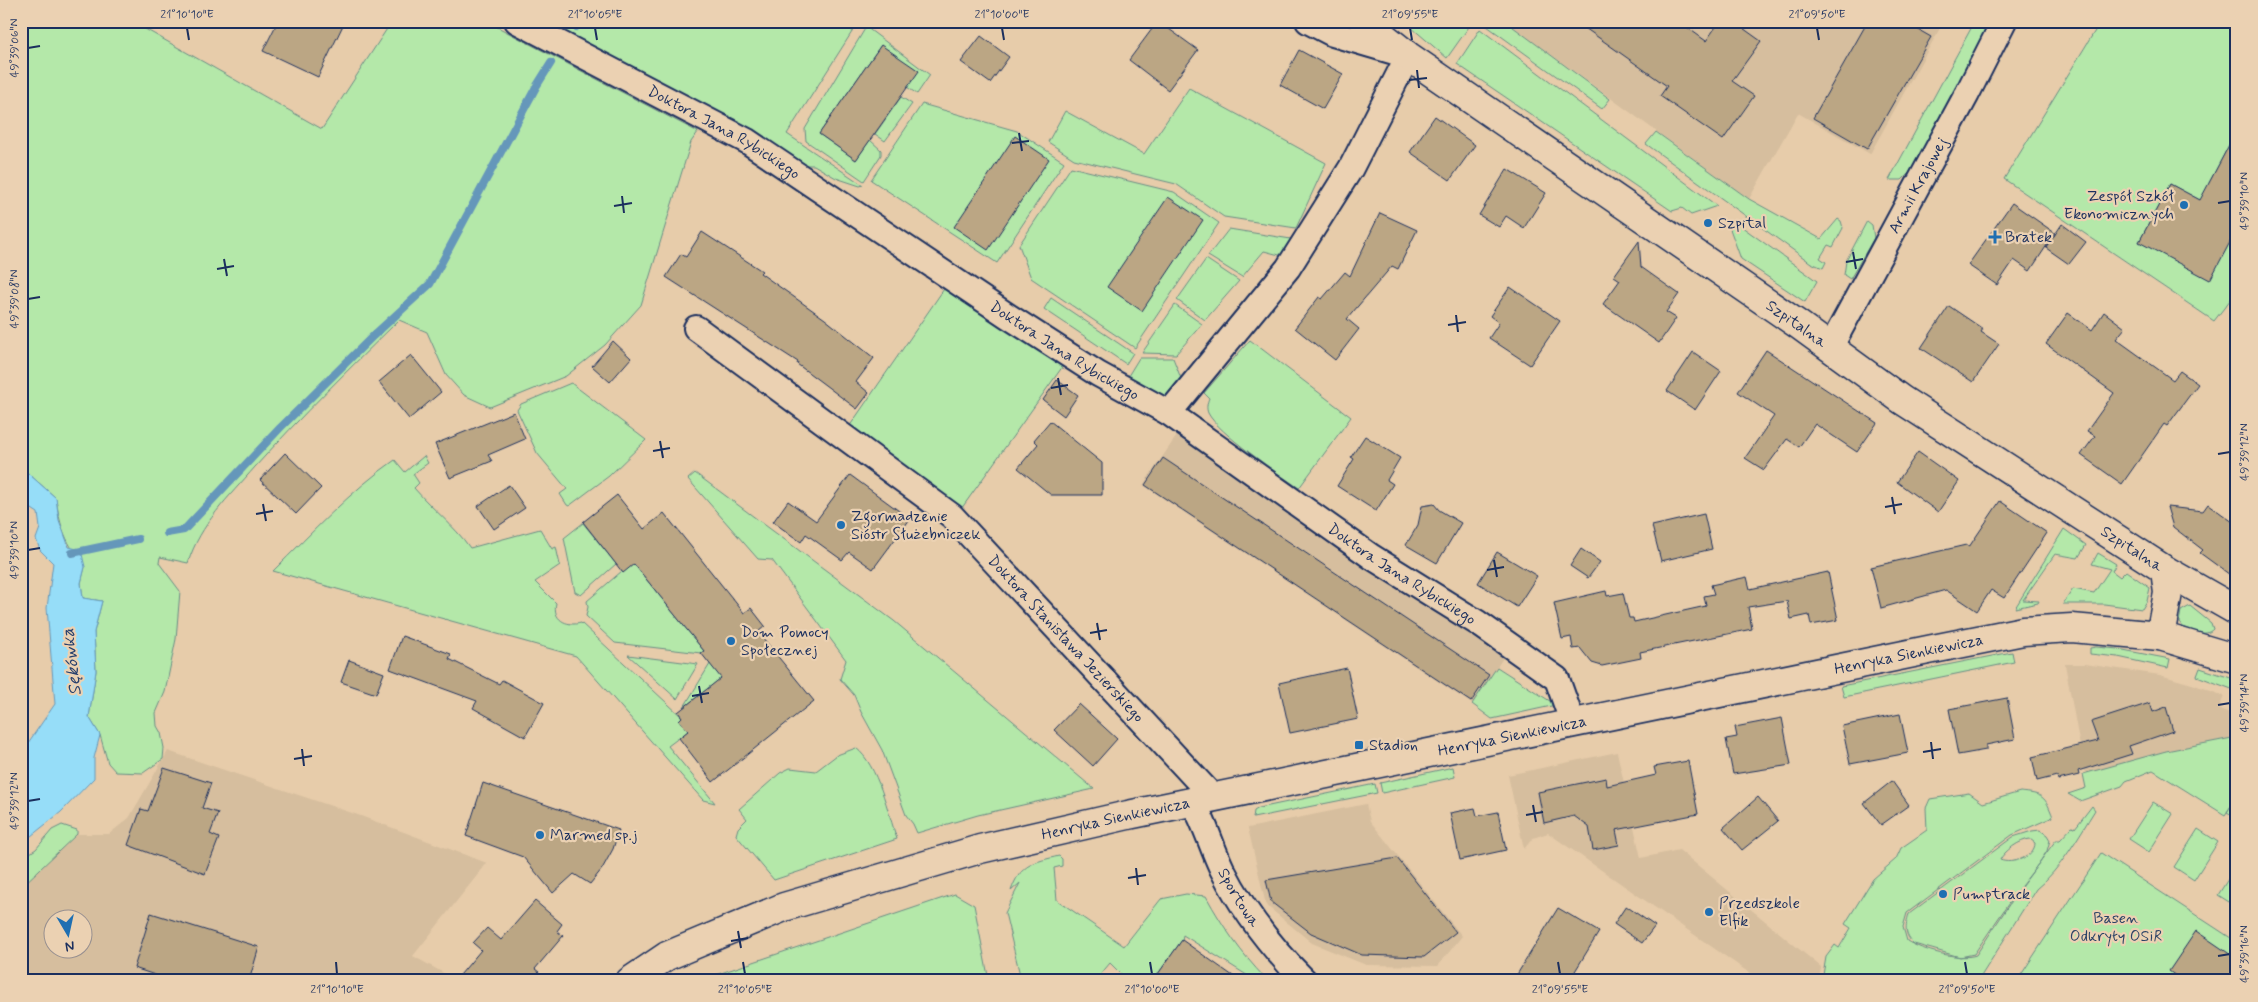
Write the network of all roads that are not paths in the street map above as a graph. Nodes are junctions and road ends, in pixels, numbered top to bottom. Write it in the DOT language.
graph roads {
  1 [pos="517,21"];
  2 [pos="1308,21"];
  3 [pos="1364,21"];
  4 [pos="2004,21"];
  5 [pos="1408,56"];
  6 [pos="696,328"];
  7 [pos="1830,348"];
  8 [pos="1169,412"];
  9 [pos="2165,570"];
  10 [pos="2237,611"];
  11 [pos="2160,636"];
  12 [pos="2237,658"];
  13 [pos="1573,724"];
  14 [pos="1203,800"];
  15 [pos="630,981"];
  16 [pos="1305,981"];
  1 -- 8 [label="street, Doktora Jana Rybickiego"];
  2 -- 5 [label="street"];
  3 -- 5 [label="main road, Szpitalna"];
  4 -- 7 [label="street, Armii Krajowej"];
  5 -- 7 [label="main road, Szpitalna"];
  5 -- 8 [label="street"];
  6 -- 14 [label="street, Doktora Stanisława Jezierskiego"];
  7 -- 9 [label="main road, Szpitalna"];
  8 -- 13 [label="street, Doktora Jana Rybickiego"];
  9 -- 10 [label="main road, Szpitalna"];
  9 -- 11 [label="main road"];
  11 -- 12 [label="main road, Henryka Sienkiewicza"];
  11 -- 13 [label="main road, Henryka Sienkiewicza"];
  13 -- 14 [label="main road, Henryka Sienkiewicza"];
  14 -- 15 [label="main road, Henryka Sienkiewicza"];
  14 -- 16 [label="street, Sportowa"];
}
